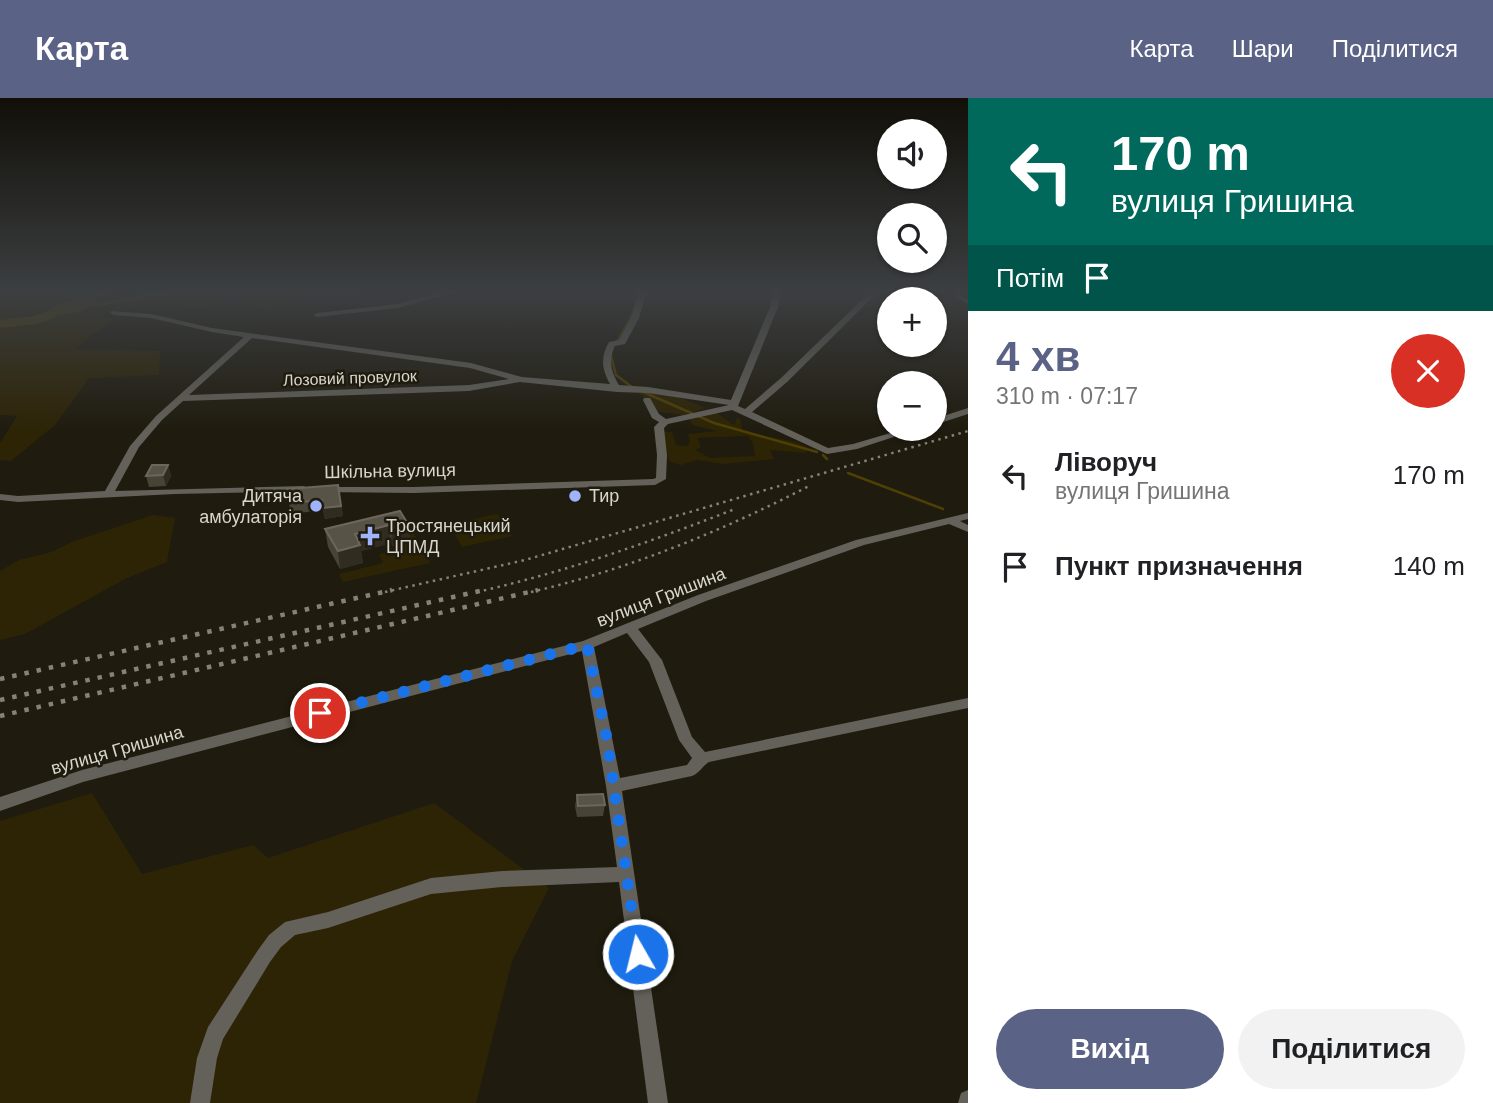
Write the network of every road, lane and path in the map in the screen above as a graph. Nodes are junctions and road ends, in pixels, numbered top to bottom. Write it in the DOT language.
graph roads {
  1 [pos="247,338"];
  2 [pos="263,338"];
  3 [pos="624,338"];
  4 [pos="762,338"];
  5 [pos="827,338"];
  6 [pos="522,380"];
  7 [pos="617,389"];
  8 [pos="179,398"];
  9 [pos="647,400"];
  10 [pos="734,406"];
  11 [pos="968,411"];
  12 [pos="747,412"];
  13 [pos="947,418"];
  14 [pos="665,422"];
  15 [pos="877,440"];
  16 [pos="108,495"];
  17 [pos="0,497"];
  18 [pos="968,516"];
  19 [pos="949,520"];
  20 [pos="968,530"];
  21 [pos="629,628"];
  22 [pos="587,645"];
  23 [pos="968,703"];
  24 [pos="702,759"];
  25 [pos="614,786"];
  26 [pos="0,804"];
  27 [pos="626,874"];
  28 [pos="200,1103"];
  29 [pos="657,1103"];
  1 -- 8 [label="street"];
  2 -- 6 [label="street"];
  3 -- 7 [label="street"];
  4 -- 10 [label="street"];
  5 -- 12 [label="street"];
  6 -- 7 [label="street"];
  6 -- 8 [label="street, Лозовий провулок"];
  7 -- 10 [label="street"];
  8 -- 16 [label="street"];
  9 -- 14 [label="street"];
  10 -- 12 [label="street"];
  10 -- 14 [label="street"];
  11 -- 13 [label="street"];
  12 -- 15 [label="street"];
  14 -- 16 [label="street, Шкільна вулиця"];
  16 -- 17 [label="street, Шкільна вулиця"];
  18 -- 19 [label="street, вулиця Гришина"];
  19 -- 20 [label="street"];
  19 -- 21 [label="street, вулиця Гришина"];
  21 -- 22 [label="street, вулиця Гришина"];
  21 -- 24 [label="street"];
  22 -- 25 [label="street"];
  22 -- 26 [label="street, вулиця Гришина"];
  23 -- 24 [label="street"];
  24 -- 25 [label="street"];
  25 -- 27 [label="street"];
  27 -- 28 [label="street"];
  27 -- 29 [label="street"];
}
